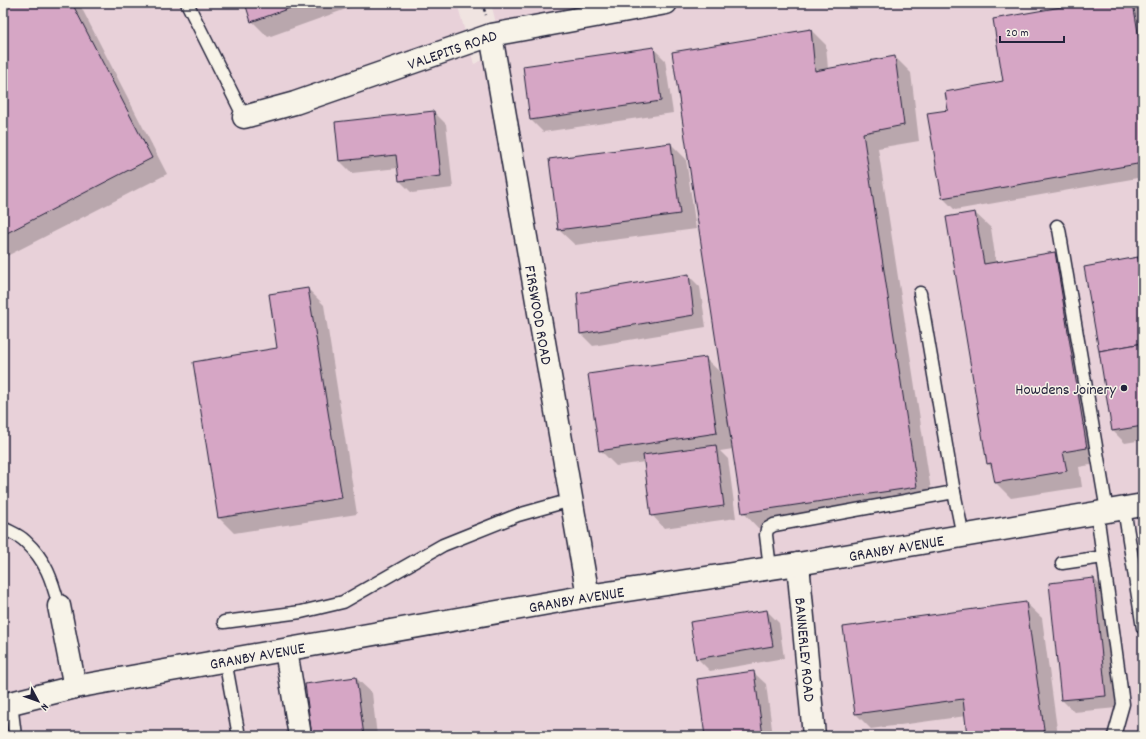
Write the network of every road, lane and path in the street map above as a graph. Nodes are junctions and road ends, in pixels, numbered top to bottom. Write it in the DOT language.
graph roads {
  1 [pos="187,3"];
  2 [pos="666,3"];
  3 [pos="491,35"];
  4 [pos="244,117"];
  5 [pos="1058,226"];
  6 [pos="920,293"];
  7 [pos="954,492"];
  8 [pos="571,500"];
  9 [pos="1118,509"];
  10 [pos="3,528"];
  11 [pos="963,536"];
  12 [pos="1103,557"];
  13 [pos="1062,563"];
  14 [pos="798,564"];
  15 [pos="770,568"];
  16 [pos="588,596"];
  17 [pos="59,606"];
  18 [pos="224,622"];
  19 [pos="1143,628"];
  20 [pos="286,650"];
  21 [pos="226,660"];
  22 [pos="75,687"];
  23 [pos="7,703"];
  24 [pos="15,736"];
  25 [pos="239,736"];
  26 [pos="300,736"];
  27 [pos="814,736"];
  28 [pos="1114,736"];
  1 -- 4 [label="lane"];
  2 -- 3 [label="street, VALEPITS ROAD"];
  3 -- 4 [label="street, VALEPITS ROAD"];
  3 -- 8 [label="street, FIRSWOOD ROAD"];
  5 -- 9 [label="lane"];
  6 -- 7 [label="lane"];
  7 -- 11 [label="lane"];
  7 -- 15 [label="lane"];
  8 -- 16 [label="street, FIRSWOOD ROAD"];
  8 -- 18 [label="lane"];
  9 -- 11 [label="street, GRANBY AVENUE"];
  9 -- 12 [label="lane"];
  9 -- 19 [label="lane"];
  10 -- 17 [label="lane"];
  11 -- 14 [label="street, GRANBY AVENUE"];
  12 -- 13 [label="lane"];
  12 -- 28 [label="lane"];
  14 -- 15 [label="street, GRANBY AVENUE"];
  14 -- 27 [label="street, BANNERLEY ROAD"];
  15 -- 16 [label="street, GRANBY AVENUE"];
  16 -- 20 [label="street, GRANBY AVENUE"];
  17 -- 22 [label="street"];
  20 -- 21 [label="street, GRANBY AVENUE"];
  20 -- 26 [label="street"];
  21 -- 22 [label="street, GRANBY AVENUE"];
  21 -- 25 [label="lane"];
  22 -- 23 [label="street, GRANBY AVENUE"];
  23 -- 24 [label="lane"];
}
